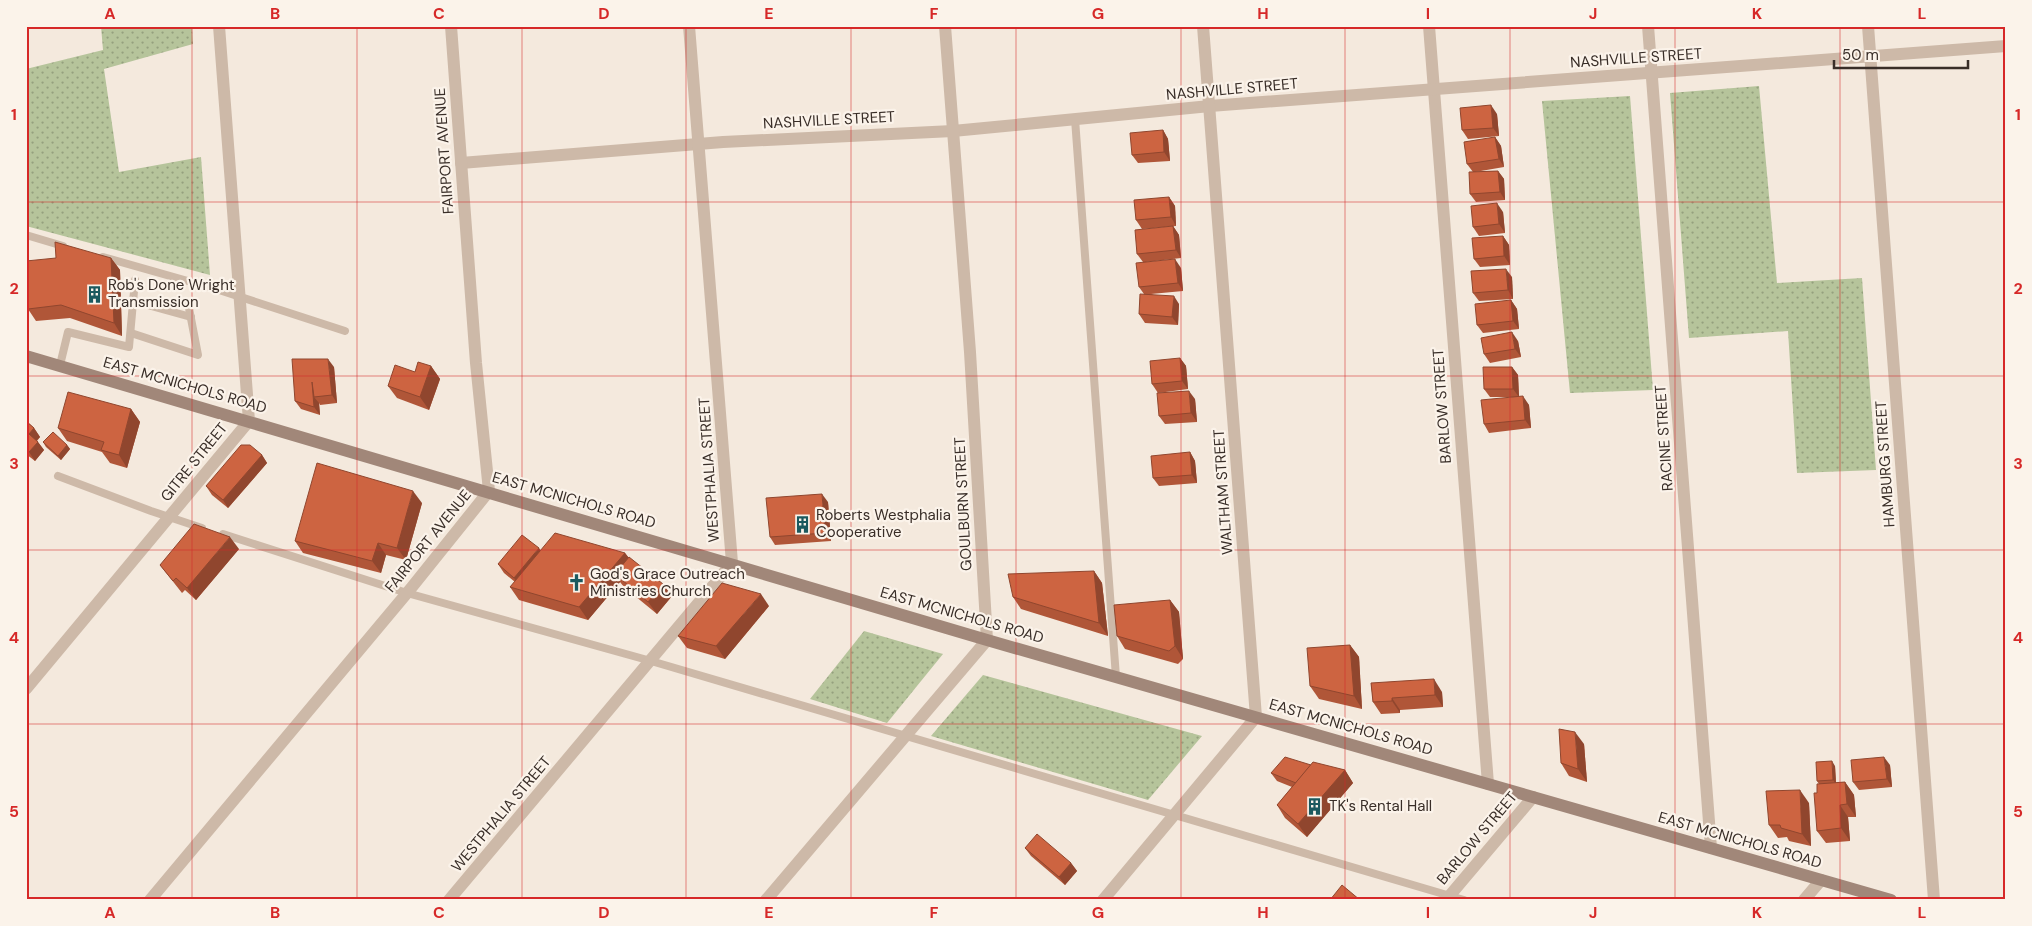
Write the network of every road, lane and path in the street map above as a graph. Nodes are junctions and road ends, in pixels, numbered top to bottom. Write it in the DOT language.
graph roads {
  1 [pos="219,26"];
  2 [pos="451,26"];
  3 [pos="689,26"];
  4 [pos="945,26"];
  5 [pos="1203,26"];
  6 [pos="1429,26"];
  7 [pos="1648,26"];
  8 [pos="1868,26"];
  9 [pos="2006,46"];
  10 [pos="1870,56"];
  11 [pos="1652,73"];
  12 [pos="1434,89"];
  13 [pos="1210,106"];
  14 [pos="1075,119"];
  15 [pos="952,131"];
  16 [pos="699,144"];
  17 [pos="461,163"];
  18 [pos="26,235"];
  19 [pos="74,249"];
  20 [pos="93,254"];
  21 [pos="136,280"];
  22 [pos="239,298"];
  23 [pos="134,301"];
  24 [pos="188,303"];
  25 [pos="191,317"];
  26 [pos="345,331"];
  27 [pos="131,333"];
  28 [pos="26,356"];
  29 [pos="60,365"];
  30 [pos="249,421"];
  31 [pos="58,476"];
  32 [pos="489,491"];
  33 [pos="170,518"];
  34 [pos="208,530"];
  35 [pos="217,533"];
  36 [pos="732,563"];
  37 [pos="407,593"];
  38 [pos="987,640"];
  39 [pos="651,661"];
  40 [pos="1116,677"];
  41 [pos="26,689"];
  42 [pos="1256,717"];
  43 [pos="903,736"];
  44 [pos="1488,784"];
  45 [pos="1533,797"];
  46 [pos="1174,816"];
  47 [pos="1711,848"];
  48 [pos="1821,880"];
  49 [pos="1448,898"];
  50 [pos="150,900"];
  51 [pos="449,900"];
  52 [pos="766,900"];
  53 [pos="1104,900"];
  54 [pos="1464,900"];
  55 [pos="1804,900"];
  56 [pos="1891,900"];
  57 [pos="1934,900"];
  1 -- 22 [label="street, GITRE STREET"];
  2 -- 17 [label="street, FAIRPORT AVENUE"];
  3 -- 16 [label="street, WESTPHALIA STREET"];
  4 -- 15 [label="street, GOULBURN STREET"];
  5 -- 13 [label="street, WALTHAM STREET"];
  6 -- 12 [label="street, BARLOW STREET"];
  7 -- 11 [label="street, RACINE STREET"];
  8 -- 10 [label="street, HAMBURG STREET"];
  9 -- 10 [label="street, NASHVILLE STREET"];
  10 -- 11 [label="street, NASHVILLE STREET"];
  10 -- 57 [label="street, HAMBURG STREET"];
  11 -- 12 [label="street, NASHVILLE STREET"];
  11 -- 47 [label="street, RACINE STREET"];
  12 -- 13 [label="street, NASHVILLE STREET"];
  12 -- 44 [label="street, BARLOW STREET"];
  13 -- 14 [label="street, NASHVILLE STREET"];
  13 -- 42 [label="street, WALTHAM STREET"];
  14 -- 15 [label="street, NASHVILLE STREET"];
  14 -- 40 [label="lane"];
  15 -- 16 [label="street, NASHVILLE STREET"];
  15 -- 38 [label="street, GOULBURN STREET"];
  16 -- 17 [label="street, NASHVILLE STREET"];
  16 -- 36 [label="street, WESTPHALIA STREET"];
  17 -- 32 [label="street, FAIRPORT AVENUE"];
  18 -- 19 [label="lane"];
  20 -- 22 [label="lane"];
  21 -- 23 [label="lane"];
  22 -- 26 [label="lane"];
  22 -- 30 [label="street, GITRE STREET"];
  23 -- 25 [label="lane"];
  23 -- 27 [label="lane"];
  24 -- 25 [label="lane"];
  25 -- 27 [label="lane"];
  27 -- 29 [label="lane"];
  28 -- 29 [label="street, EAST MCNICHOLS ROAD"];
  29 -- 30 [label="street, EAST MCNICHOLS ROAD"];
  30 -- 32 [label="street, EAST MCNICHOLS ROAD"];
  30 -- 33 [label="street, GITRE STREET"];
  31 -- 33 [label="lane"];
  32 -- 36 [label="street, EAST MCNICHOLS ROAD"];
  32 -- 37 [label="street, FAIRPORT AVENUE"];
  33 -- 34 [label="lane"];
  33 -- 41 [label="street, GITRE STREET"];
  35 -- 37 [label="lane"];
  36 -- 38 [label="street, EAST MCNICHOLS ROAD"];
  36 -- 39 [label="street, WESTPHALIA STREET"];
  37 -- 39 [label="lane"];
  37 -- 50 [label="street, FAIRPORT AVENUE"];
  38 -- 40 [label="street, EAST MCNICHOLS ROAD"];
  38 -- 43 [label="street"];
  39 -- 43 [label="lane"];
  39 -- 51 [label="street, WESTPHALIA STREET"];
  40 -- 42 [label="street, EAST MCNICHOLS ROAD"];
  42 -- 44 [label="street, EAST MCNICHOLS ROAD"];
  42 -- 46 [label="street"];
  43 -- 46 [label="lane"];
  43 -- 52 [label="street"];
  44 -- 45 [label="street, EAST MCNICHOLS ROAD"];
  45 -- 47 [label="street, EAST MCNICHOLS ROAD"];
  45 -- 49 [label="street, BARLOW STREET"];
  46 -- 49 [label="lane"];
  46 -- 53 [label="street"];
  47 -- 48 [label="street, EAST MCNICHOLS ROAD"];
  48 -- 55 [label="street"];
  48 -- 56 [label="street, EAST MCNICHOLS ROAD"];
  49 -- 54 [label="lane"];
}
